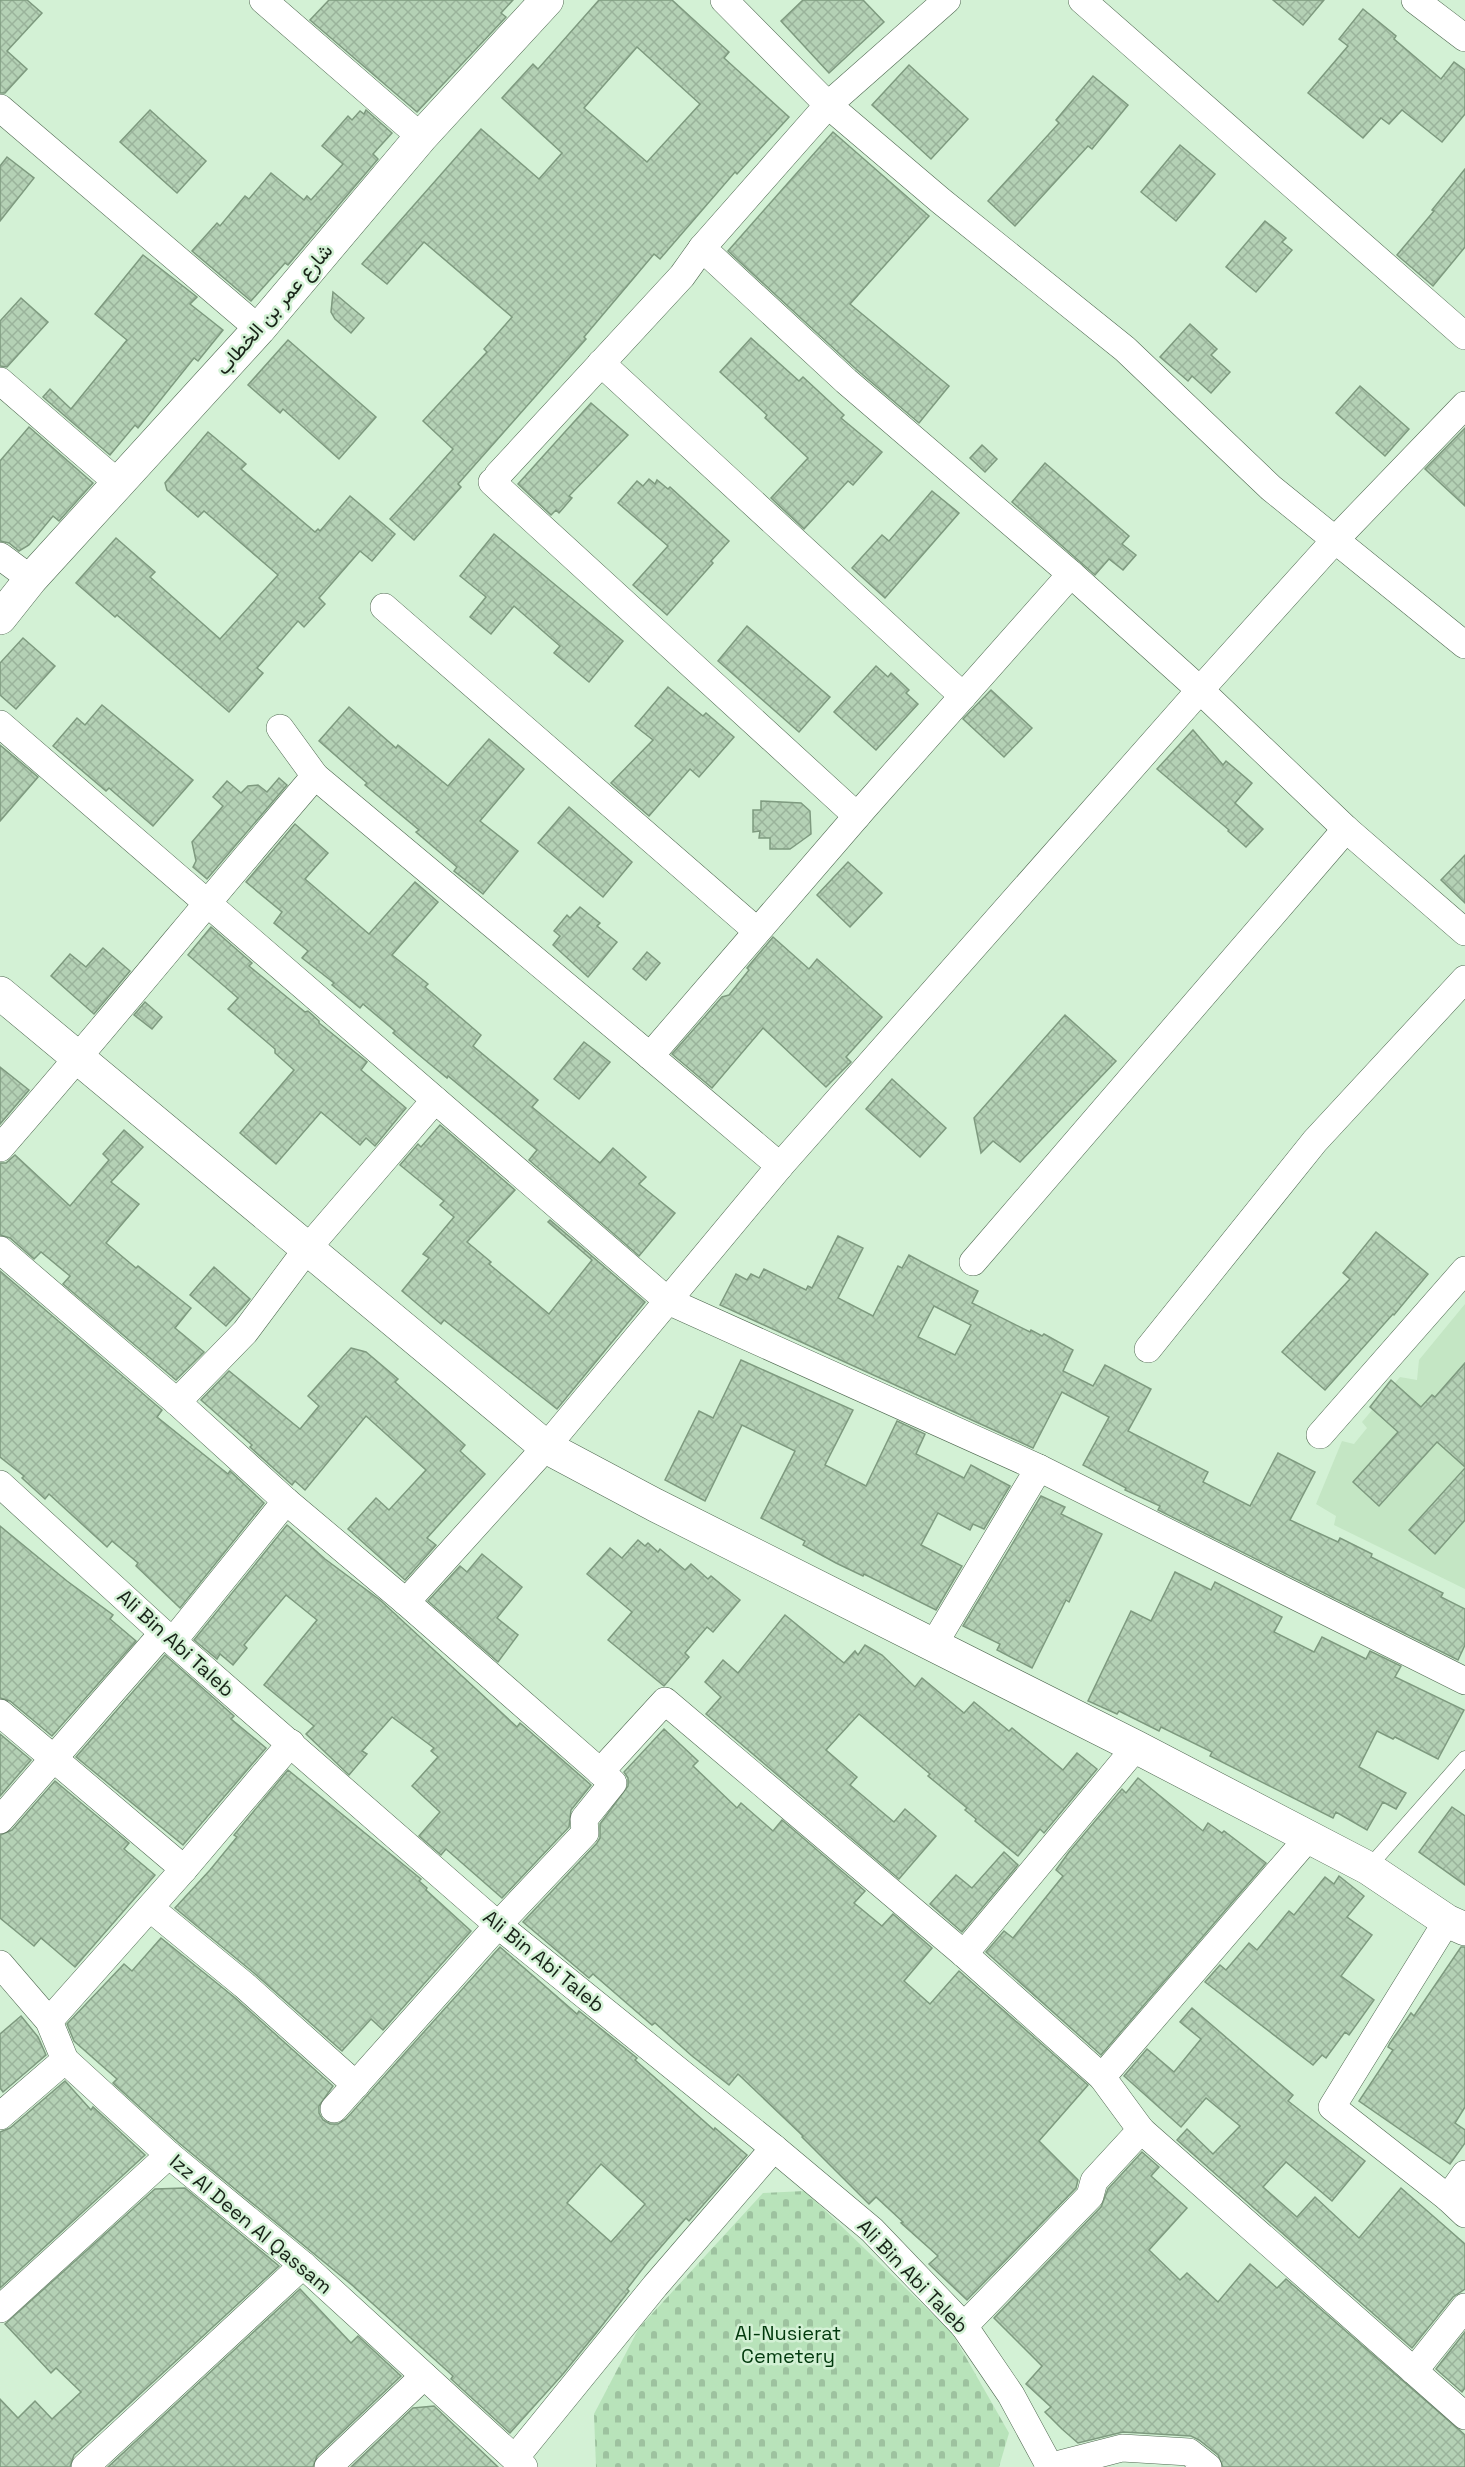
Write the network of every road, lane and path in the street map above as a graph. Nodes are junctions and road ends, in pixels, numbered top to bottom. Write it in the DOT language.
graph roads {
  1 [pos="263,0"];
  2 [pos="547,0"];
  3 [pos="724,0"];
  4 [pos="947,0"];
  5 [pos="1082,0"];
  6 [pos="1415,0"];
  7 [pos="1465,38"];
  8 [pos="828,105"];
  9 [pos="0,108"];
  10 [pos="421,137"];
  11 [pos="702,248"];
  12 [pos="260,329"];
  13 [pos="1465,336"];
  14 [pos="601,363"];
  15 [pos="0,381"];
  16 [pos="1465,405"];
  17 [pos="118,483"];
  18 [pos="1335,540"];
  19 [pos="0,556"];
  20 [pos="1071,574"];
  21 [pos="31,579"];
  22 [pos="384,607"];
  23 [pos="0,618"];
  24 [pos="1465,645"];
  25 [pos="1200,690"];
  26 [pos="963,696"];
  27 [pos="0,724"];
  28 [pos="280,728"];
  29 [pos="315,776"];
  30 [pos="857,816"];
  31 [pos="1346,830"];
  32 [pos="206,903"];
  33 [pos="757,932"];
  34 [pos="1465,932"];
  35 [pos="1465,979"];
  36 [pos="0,993"];
  37 [pos="650,1056"];
  38 [pos="78,1059"];
  39 [pos="435,1100"];
  40 [pos="0,1148"];
  41 [pos="780,1166"];
  42 [pos="307,1249"];
  43 [pos="0,1250"];
  44 [pos="973,1262"];
  45 [pos="1465,1270"];
  46 [pos="668,1301"];
  47 [pos="1148,1349"];
  48 [pos="177,1402"];
  49 [pos="1320,1435"];
  50 [pos="546,1448"];
  51 [pos="1039,1468"];
  52 [pos="0,1484"];
  53 [pos="286,1501"];
  54 [pos="406,1602"];
  55 [pos="168,1637"];
  56 [pos="934,1644"];
  57 [pos="1465,1681"];
  58 [pos="0,1713"];
  59 [pos="291,1743"];
  60 [pos="1136,1747"];
  61 [pos="1465,1758"];
  62 [pos="54,1759"];
  63 [pos="600,1772"];
  64 [pos="0,1820"];
  65 [pos="1308,1838"];
  66 [pos="1368,1868"];
  67 [pos="184,1869"];
  68 [pos="150,1908"];
  69 [pos="498,1925"];
  70 [pos="1456,1925"];
  71 [pos="964,1954"];
  72 [pos="0,1964"];
  73 [pos="49,2021"];
  74 [pos="65,2060"];
  75 [pos="1102,2077"];
  76 [pos="356,2085"];
  77 [pos="334,2109"];
  78 [pos="0,2115"];
  79 [pos="1141,2130"];
  80 [pos="774,2148"];
  81 [pos="168,2156"];
  82 [pos="1465,2174"];
  83 [pos="1456,2206"];
  84 [pos="303,2265"];
  85 [pos="1465,2307"];
  86 [pos="0,2309"];
  87 [pos="964,2326"];
  88 [pos="1414,2372"];
  89 [pos="424,2376"];
  90 [pos="1465,2416"];
  91 [pos="520,2463"];
  92 [pos="85,2467"];
  93 [pos="328,2467"];
  94 [pos="1049,2467"];
  95 [pos="1208,2467"];
  1 -- 10 [label="street"];
  2 -- 10 [label="street, شارع عمر بن الخطاب"];
  3 -- 8 [label="street"];
  4 -- 8 [label="street"];
  5 -- 13 [label="street"];
  6 -- 7 [label="street"];
  8 -- 11 [label="street"];
  8 -- 18 [label="street"];
  9 -- 12 [label="street"];
  10 -- 12 [label="street, شارع عمر بن الخطاب"];
  11 -- 14 [label="street"];
  11 -- 20 [label="street"];
  12 -- 17 [label="street, شارع عمر بن الخطاب"];
  14 -- 26 [label="street"];
  14 -- 30 [label="street"];
  15 -- 17 [label="street"];
  16 -- 18 [label="street"];
  17 -- 21 [label="street, شارع عمر بن الخطاب"];
  18 -- 24 [label="street"];
  18 -- 25 [label="street"];
  19 -- 21 [label="street"];
  20 -- 25 [label="street"];
  20 -- 26 [label="street"];
  21 -- 23 [label="street, شارع عمر بن الخطاب"];
  22 -- 33 [label="street"];
  25 -- 31 [label="street"];
  25 -- 41 [label="street"];
  26 -- 30 [label="street"];
  27 -- 32 [label="street"];
  28 -- 29 [label="street"];
  29 -- 32 [label="street"];
  29 -- 37 [label="street"];
  30 -- 33 [label="street"];
  31 -- 34 [label="street"];
  31 -- 44 [label="street"];
  32 -- 38 [label="street"];
  32 -- 39 [label="street"];
  33 -- 37 [label="street"];
  35 -- 47 [label="street"];
  36 -- 38 [label="street"];
  37 -- 41 [label="street"];
  38 -- 40 [label="street"];
  38 -- 42 [label="street"];
  39 -- 42 [label="street"];
  39 -- 46 [label="street"];
  41 -- 46 [label="street"];
  42 -- 48 [label="street"];
  42 -- 50 [label="street"];
  43 -- 48 [label="street"];
  45 -- 49 [label="street"];
  46 -- 50 [label="street"];
  46 -- 51 [label="street"];
  48 -- 53 [label="street"];
  50 -- 54 [label="street"];
  50 -- 56 [label="street"];
  51 -- 56 [label="street"];
  51 -- 57 [label="street"];
  52 -- 55 [label="street, Ali Bin Abi Taleb"];
  53 -- 54 [label="street"];
  53 -- 55 [label="street"];
  54 -- 63 [label="street"];
  55 -- 59 [label="street, Ali Bin Abi Taleb"];
  55 -- 62 [label="street"];
  56 -- 60 [label="street"];
  58 -- 62 [label="street"];
  59 -- 67 [label="street"];
  59 -- 69 [label="street, Ali Bin Abi Taleb"];
  60 -- 65 [label="street"];
  60 -- 71 [label="street"];
  61 -- 66 [label="lane"];
  62 -- 64 [label="street"];
  62 -- 67 [label="street"];
  63 -- 69 [label="street"];
  63 -- 71 [label="street"];
  65 -- 66 [label="street"];
  65 -- 75 [label="street"];
  66 -- 70 [label="street"];
  67 -- 68 [label="street"];
  68 -- 73 [label="street"];
  68 -- 76 [label="street"];
  69 -- 76 [label="street"];
  69 -- 80 [label="street, Ali Bin Abi Taleb"];
  70 -- 83 [label="street"];
  71 -- 75 [label="street"];
  72 -- 73 [label="street, Izz Al Deen Al Qassam"];
  73 -- 74 [label="street, Izz Al Deen Al Qassam"];
  74 -- 78 [label="street"];
  74 -- 81 [label="street, Izz Al Deen Al Qassam"];
  75 -- 79 [label="street"];
  76 -- 77 [label="street"];
  79 -- 87 [label="street"];
  79 -- 88 [label="street"];
  80 -- 87 [label="street, Ali Bin Abi Taleb"];
  80 -- 91 [label="street"];
  81 -- 84 [label="street, Izz Al Deen Al Qassam"];
  81 -- 86 [label="street"];
  82 -- 83 [label="street"];
  84 -- 89 [label="street, Izz Al Deen Al Qassam"];
  84 -- 92 [label="street"];
  85 -- 88 [label="street"];
  87 -- 94 [label="street, Ali Bin Abi Taleb"];
  88 -- 90 [label="street"];
  89 -- 91 [label="street, Izz Al Deen Al Qassam"];
  89 -- 93 [label="street"];
  94 -- 95 [label="street"];
}
